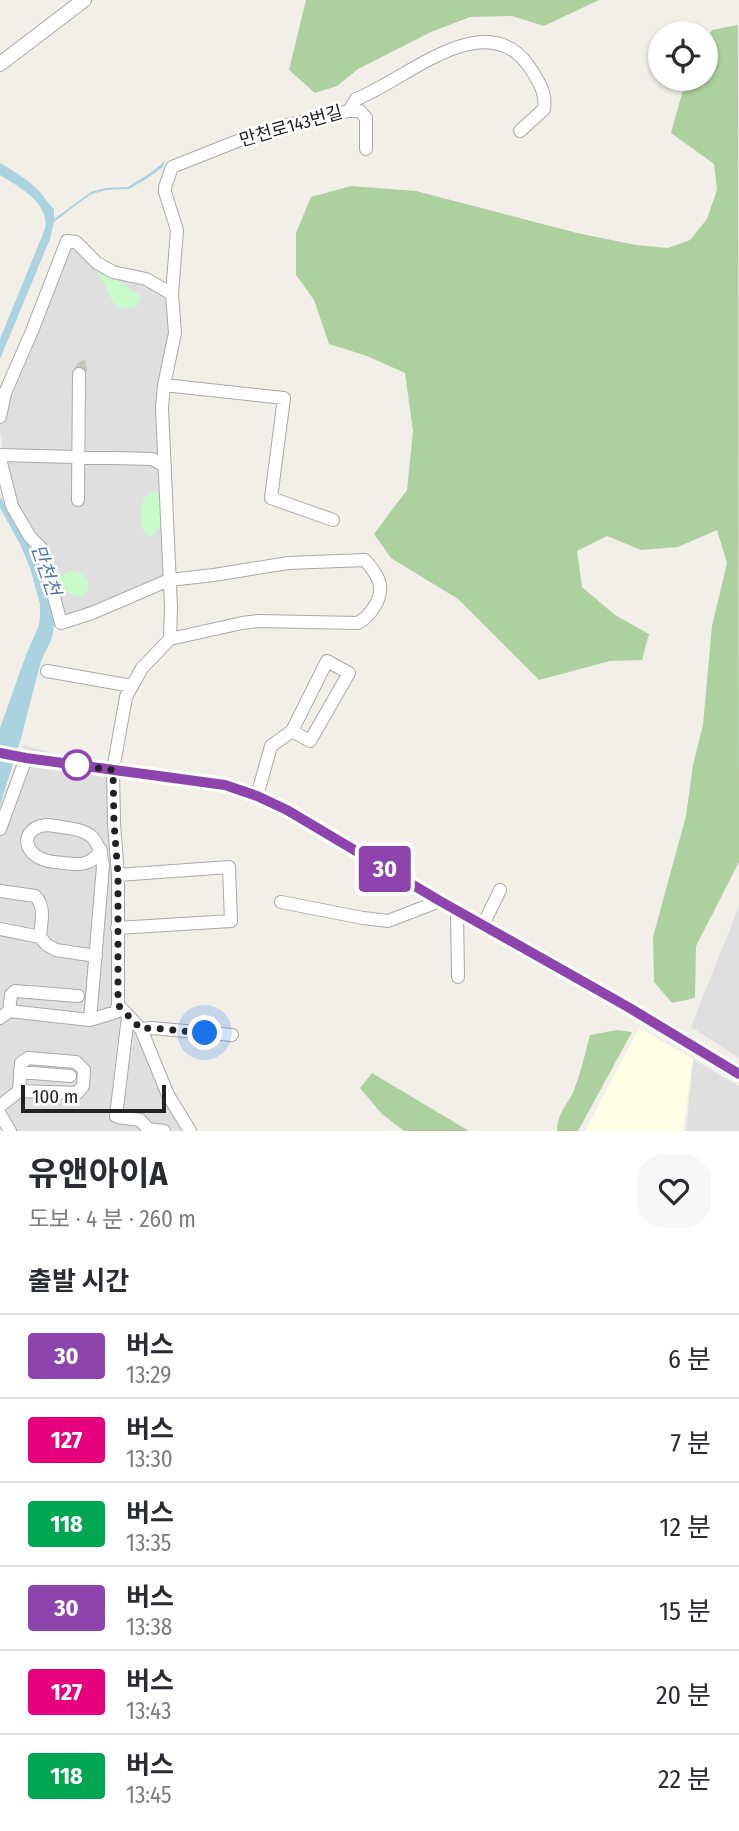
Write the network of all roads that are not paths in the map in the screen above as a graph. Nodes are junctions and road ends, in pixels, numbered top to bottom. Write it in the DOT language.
graph roads {
  1 [pos="84,0"];
  2 [pos="0,64"];
  3 [pos="349,111"];
  4 [pos="520,131"];
  5 [pos="366,149"];
  6 [pos="172,293"];
  7 [pos="79,374"];
  8 [pos="164,384"];
  9 [pos="0,418"];
  10 [pos="0,457"];
  11 [pos="78,457"];
  12 [pos="165,466"];
  13 [pos="78,500"];
  14 [pos="333,520"];
  15 [pos="169,580"];
  16 [pos="170,639"];
  17 [pos="47,671"];
  18 [pos="132,686"];
  19 [pos="292,731"];
  20 [pos="0,753"];
  21 [pos="23,758"];
  22 [pos="113,770"];
  23 [pos="257,796"];
  24 [pos="0,829"];
  25 [pos="101,850"];
  26 [pos="118,875"];
  27 [pos="500,890"];
  28 [pos="0,891"];
  29 [pos="440,901"];
  30 [pos="281,902"];
  31 [pos="457,911"];
  32 [pos="483,925"];
  33 [pos="117,928"];
  34 [pos="0,929"];
  35 [pos="40,937"];
  36 [pos="96,956"];
  37 [pos="458,978"];
  38 [pos="78,996"];
  39 [pos="118,1005"];
  40 [pos="5,1015"];
  41 [pos="128,1017"];
  42 [pos="90,1020"];
  43 [pos="141,1029"];
  44 [pos="232,1035"];
  45 [pos="20,1072"];
  46 [pos="739,1074"];
  47 [pos="70,1076"];
  48 [pos="19,1091"];
  49 [pos="0,1106"];
  50 [pos="164,1131"];
  51 [pos="190,1131"];
  1 -- 2 [label="street"];
  3 -- 4 [label="street, 만천로143번길"];
  3 -- 5 [label="street"];
  3 -- 6 [label="street, 만천로143번길"];
  6 -- 8 [label="street, 만천로143번길"];
  6 -- 9 [label="street"];
  7 -- 11 [label="street"];
  8 -- 12 [label="street, 만천로143번길"];
  8 -- 14 [label="street"];
  10 -- 11 [label="street"];
  10 -- 15 [label="street"];
  11 -- 12 [label="street"];
  11 -- 13 [label="street"];
  12 -- 15 [label="street, 만천로143번길"];
  15 -- 16 [label="street, 만천로143번길"];
  15 -- 16 [label="street"];
  16 -- 18 [label="street"];
  17 -- 18 [label="street"];
  18 -- 22 [label="street"];
  19 -- 19 [label="street"];
  19 -- 23 [label="street"];
  20 -- 21 [label="street"];
  21 -- 22 [label="street"];
  21 -- 24 [label="street"];
  22 -- 23 [label="street"];
  22 -- 26 [label="street"];
  23 -- 29 [label="street"];
  25 -- 25 [label="street"];
  25 -- 36 [label="street"];
  26 -- 33 [label="street"];
  26 -- 33 [label="street"];
  27 -- 32 [label="street"];
  28 -- 35 [label="street"];
  29 -- 30 [label="street"];
  29 -- 31 [label="street"];
  31 -- 32 [label="street"];
  31 -- 37 [label="street"];
  32 -- 46 [label="street"];
  33 -- 39 [label="street"];
  34 -- 35 [label="street"];
  35 -- 36 [label="street"];
  36 -- 42 [label="street"];
  38 -- 40 [label="street"];
  39 -- 41 [label="street"];
  39 -- 42 [label="street"];
  40 -- 42 [label="street"];
  41 -- 43 [label="street"];
  41 -- 50 [label="street"];
  43 -- 44 [label="street"];
  43 -- 51 [label="street"];
  45 -- 47 [label="street"];
  45 -- 48 [label="street"];
  45 -- 48 [label="street"];
  48 -- 49 [label="street"];
}
